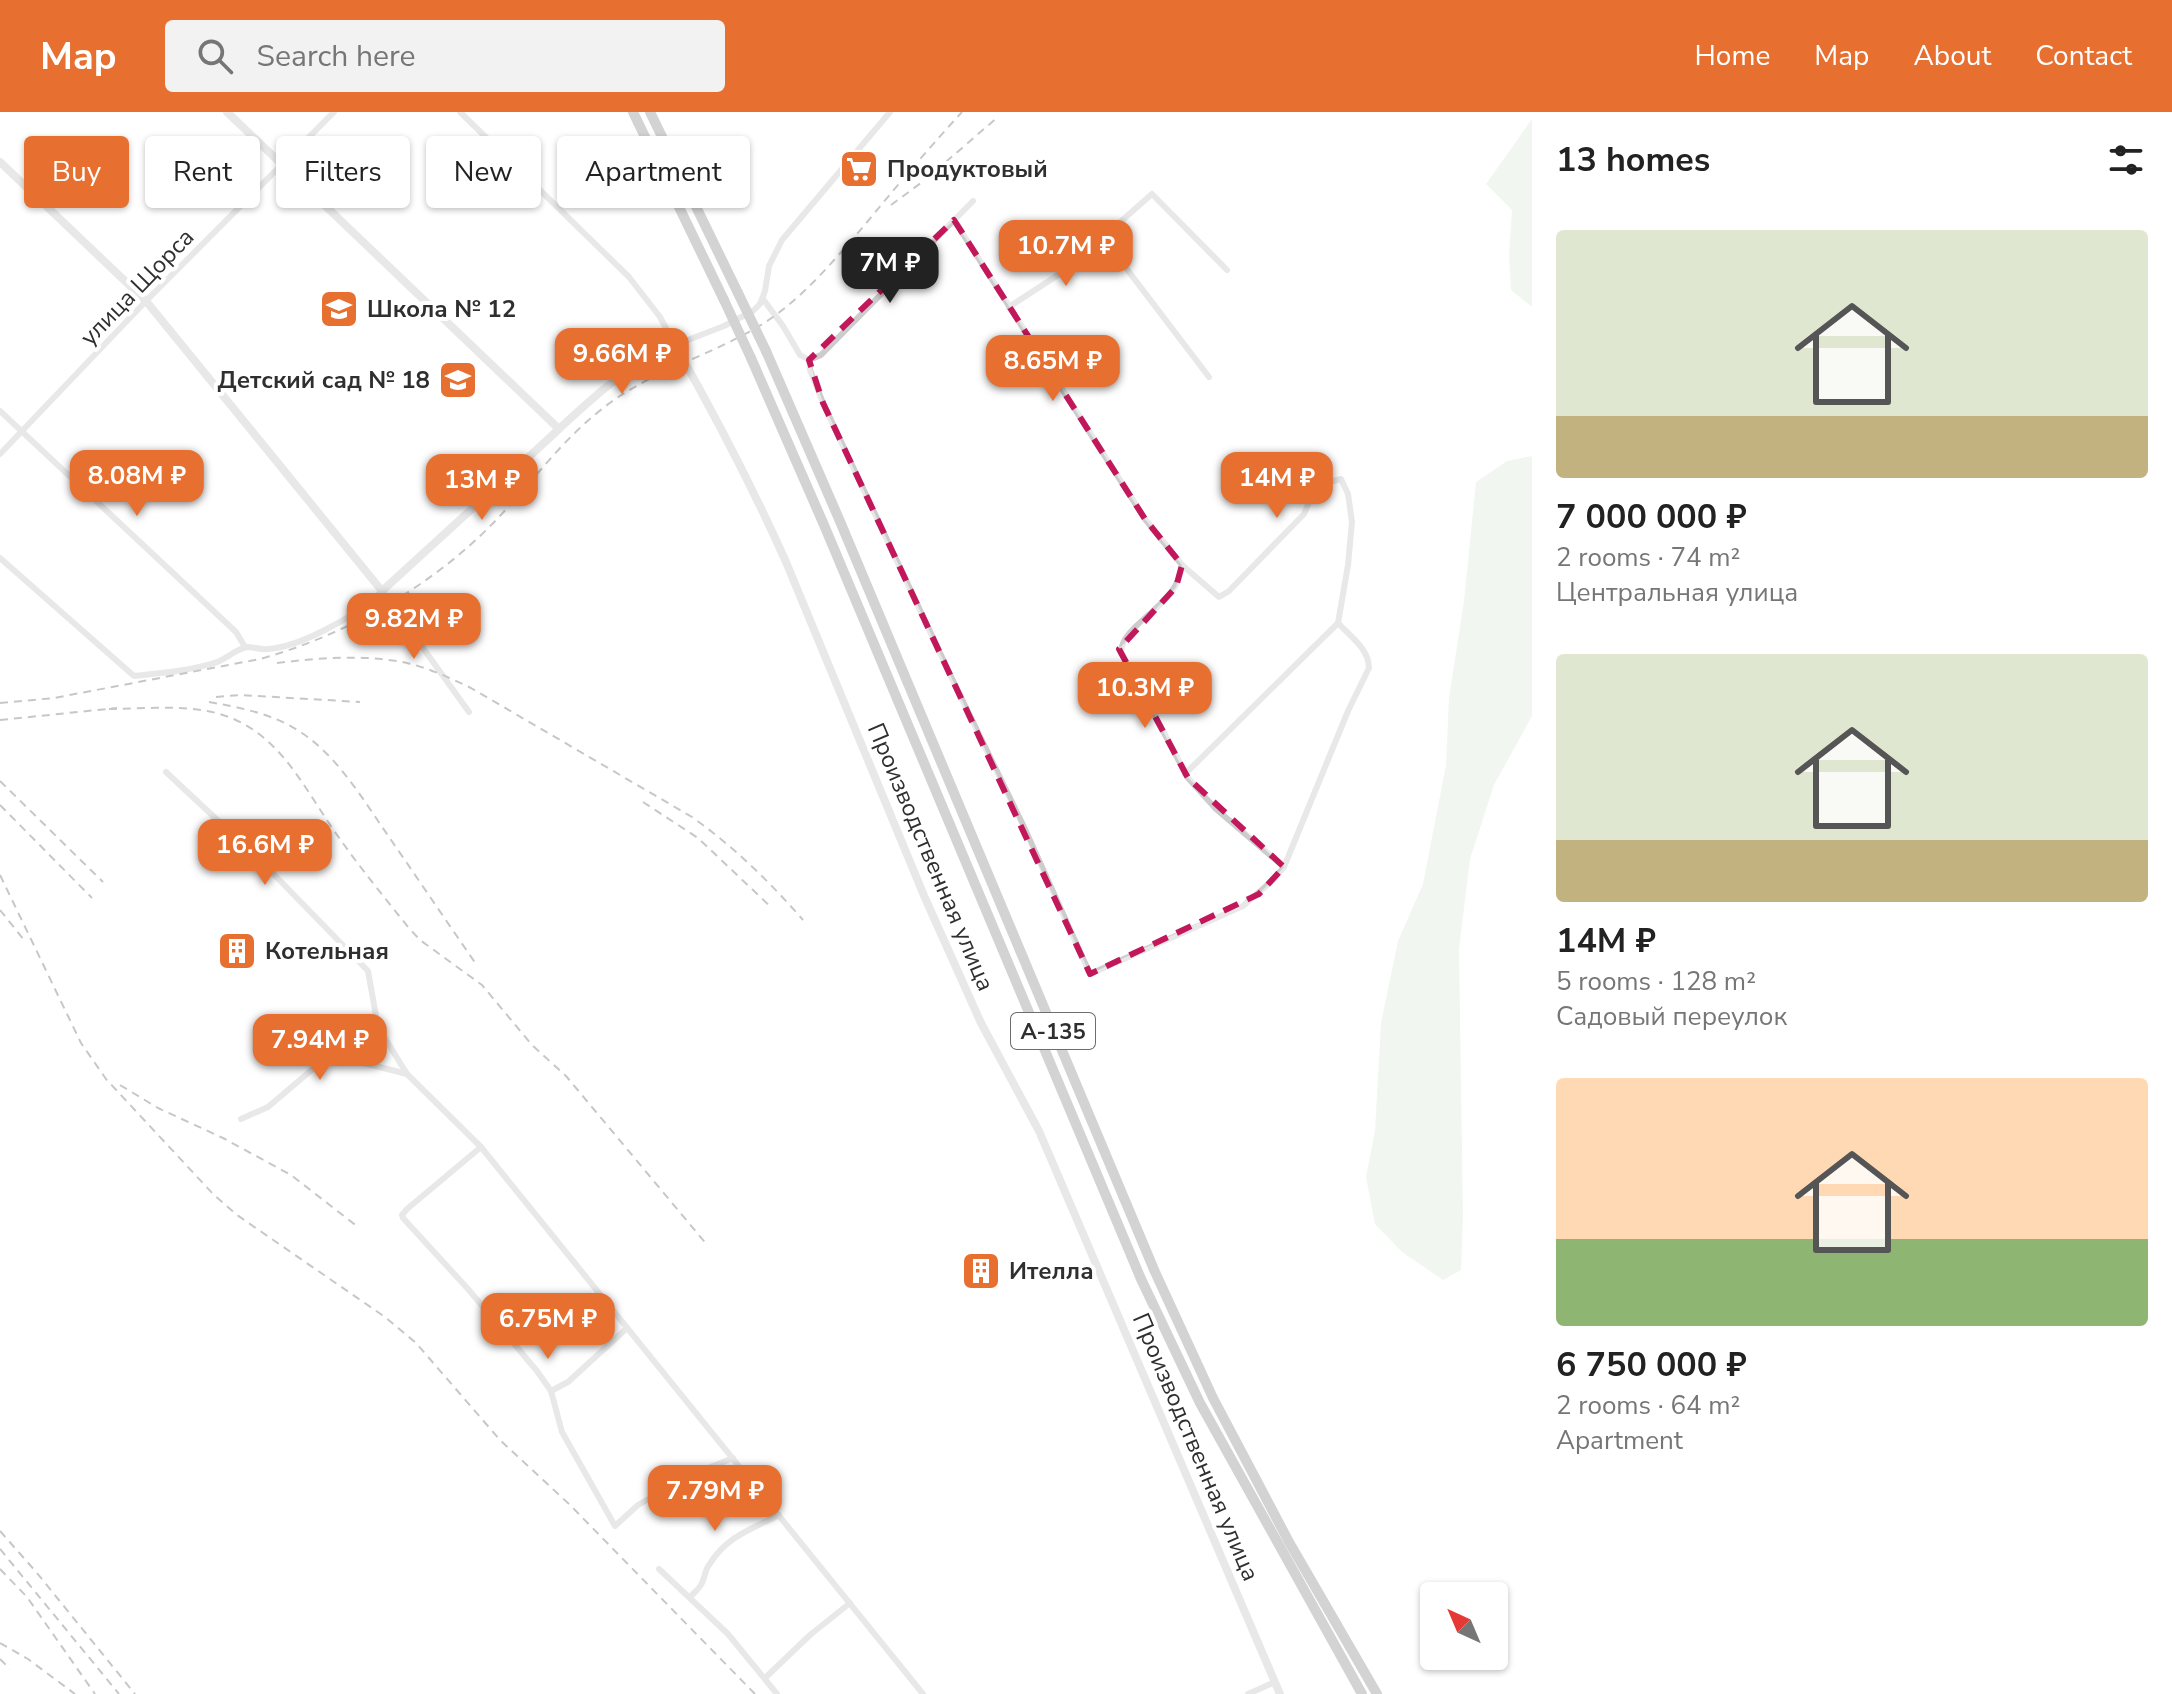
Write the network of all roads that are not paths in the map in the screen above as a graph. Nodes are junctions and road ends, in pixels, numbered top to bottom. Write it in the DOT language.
graph roads {
  1 [pos="227,112"];
  2 [pos="334,112"];
  3 [pos="460,112"];
  4 [pos="633,112"];
  5 [pos="650,112"];
  6 [pos="890,112"];
  7 [pos="311,136"];
  8 [pos="276,158"];
  9 [pos="0,162"];
  10 [pos="276,172"];
  11 [pos="973,201"];
  12 [pos="328,208"];
  13 [pos="954,220"];
  14 [pos="1107,243"];
  15 [pos="1227,270"];
  16 [pos="763,299"];
  17 [pos="146,301"];
  18 [pos="1009,307"];
  19 [pos="675,345"];
  20 [pos="809,360"];
  21 [pos="1209,377"];
  22 [pos="0,411"];
  23 [pos="559,429"];
  24 [pos="22,432"];
  25 [pos="0,454"];
  26 [pos="0,558"];
  27 [pos="1182,565"];
  28 [pos="382,591"];
  29 [pos="1338,623"];
  30 [pos="245,647"];
  31 [pos="469,712"];
  32 [pos="166,772"];
  33 [pos="1185,774"];
  34 [pos="1284,867"];
  35 [pos="407,1074"];
  36 [pos="241,1119"];
  37 [pos="481,1147"];
  38 [pos="627,1328"];
  39 [pos="551,1391"];
  40 [pos="733,1458"];
  41 [pos="779,1515"];
  42 [pos="659,1569"];
  43 [pos="690,1597"];
  44 [pos="850,1603"];
  45 [pos="765,1678"];
  46 [pos="1275,1682"];
  47 [pos="777,1694"];
  48 [pos="923,1694"];
  49 [pos="1248,1694"];
  50 [pos="1280,1694"];
  51 [pos="1359,1694"];
  52 [pos="1377,1694"];
  1 -- 8 [label="street"];
  2 -- 7 [label="street, улица Щорса"];
  3 -- 19 [label="street"];
  4 -- 51 [label="highway, А-135, bridge"];
  5 -- 52 [label="highway, А-135, bridge"];
  6 -- 16 [label="street"];
  9 -- 17 [label="street"];
  10 -- 17 [label="street, улица Щорса"];
  11 -- 13 [label="street"];
  12 -- 23 [label="street"];
  13 -- 18 [label="street"];
  13 -- 20 [label="street"];
  14 -- 15 [label="street"];
  14 -- 18 [label="street"];
  14 -- 21 [label="street"];
  16 -- 19 [label="street"];
  16 -- 20 [label="street"];
  17 -- 24 [label="street, улица Щорса"];
  17 -- 28 [label="street"];
  18 -- 27 [label="street"];
  19 -- 23 [label="street"];
  19 -- 46 [label="street, Производственная улица"];
  20 -- 34 [label="street"];
  22 -- 24 [label="street"];
  23 -- 28 [label="street"];
  24 -- 25 [label="street, улица Щорса"];
  24 -- 30 [label="street"];
  26 -- 30 [label="street"];
  27 -- 29 [label="street"];
  27 -- 33 [label="street"];
  28 -- 30 [label="street"];
  28 -- 31 [label="street"];
  29 -- 33 [label="street"];
  29 -- 34 [label="street"];
  32 -- 35 [label="street"];
  33 -- 34 [label="street"];
  35 -- 36 [label="street"];
  35 -- 37 [label="street"];
  37 -- 38 [label="street"];
  37 -- 39 [label="street"];
  38 -- 39 [label="street"];
  38 -- 40 [label="street"];
  39 -- 40 [label="street"];
  40 -- 41 [label="street"];
  41 -- 43 [label="street"];
  41 -- 44 [label="street"];
  42 -- 43 [label="street"];
  43 -- 45 [label="street"];
  44 -- 45 [label="street"];
  44 -- 48 [label="street"];
  45 -- 47 [label="street"];
  46 -- 49 [label="street"];
  46 -- 50 [label="street, Производственная улица"];
}
